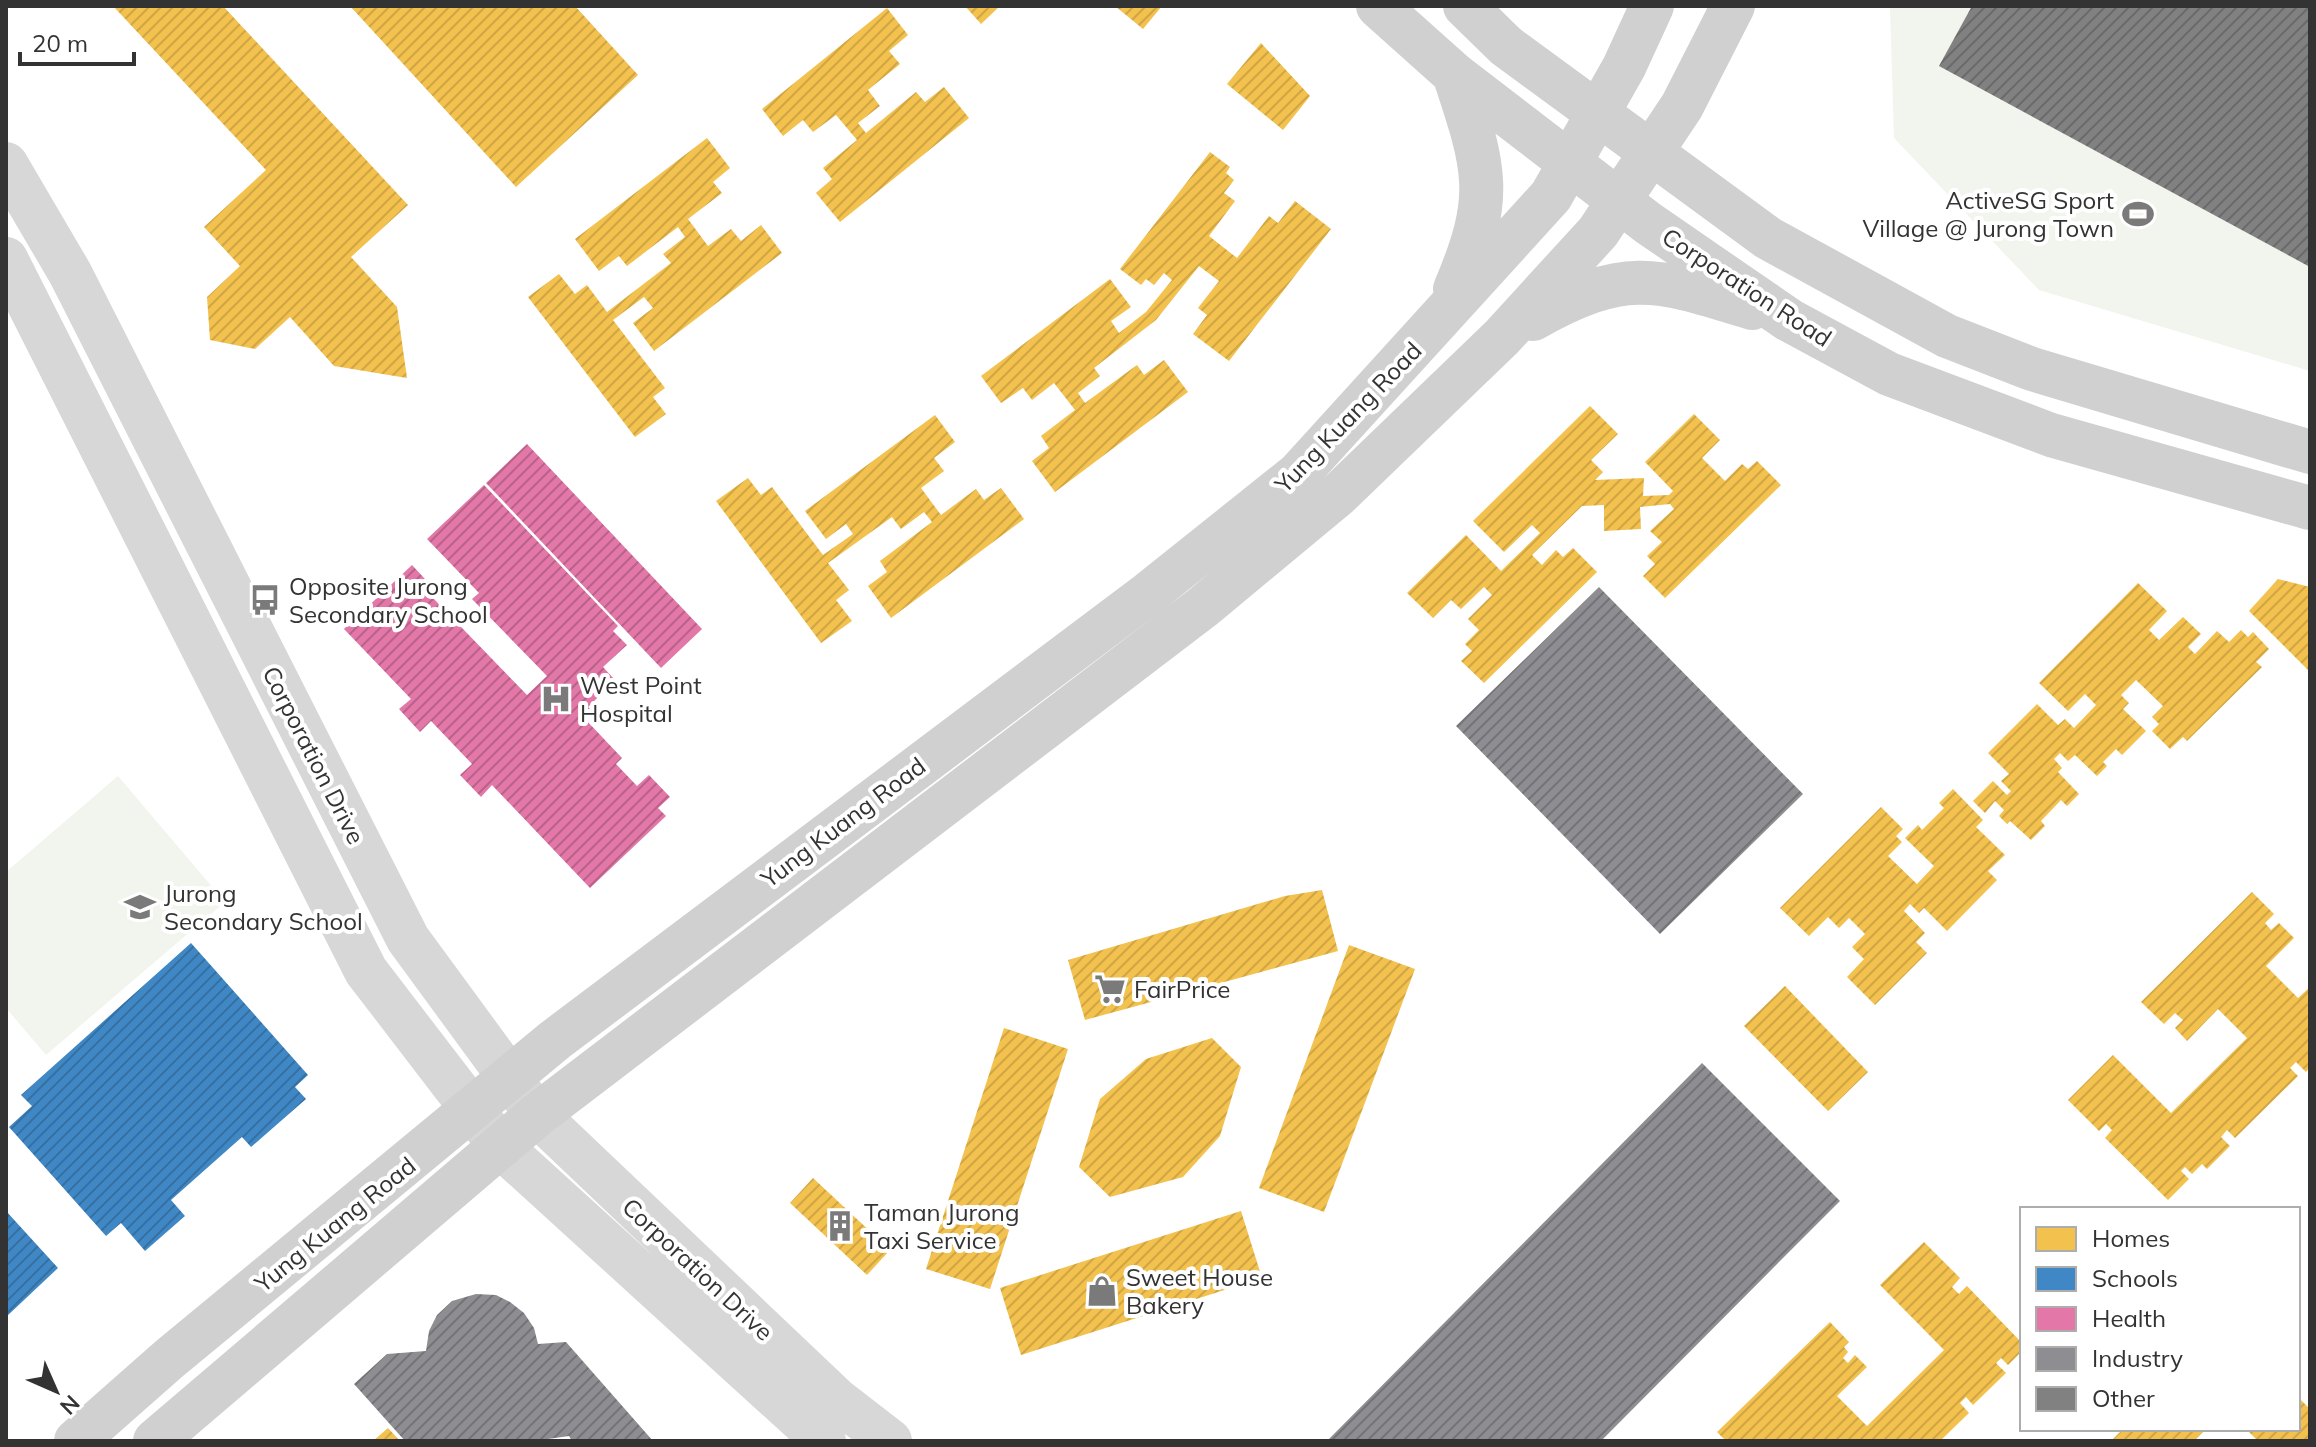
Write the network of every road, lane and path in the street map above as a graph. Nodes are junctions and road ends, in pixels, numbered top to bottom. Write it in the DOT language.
graph roads {
  1 [pos="1378,6"];
  2 [pos="1465,6"];
  3 [pos="1652,6"];
  4 [pos="1733,6"];
  5 [pos="1454,74"];
  6 [pos="1598,113"];
  7 [pos="1651,152"];
  8 [pos="1570,163"];
  9 [pos="6,164"];
  10 [pos="1619,200"];
  11 [pos="6,259"];
  12 [pos="1443,317"];
  13 [pos="1789,320"];
  14 [pos="1502,337"];
  15 [pos="2310,452"];
  16 [pos="2310,508"];
  17 [pos="508,1077"];
  18 [pos="471,1110"];
  19 [pos="537,1115"];
  20 [pos="501,1147"];
  21 [pos="76,1441"];
  22 [pos="155,1441"];
  23 [pos="824,1441"];
  24 [pos="890,1441"];
  1 -- 5 [label="street, Corporation Road"];
  2 -- 6 [label="street"];
  3 -- 6 [label="street, Yung Kuang Road"];
  4 -- 7 [label="street, Yung Kuang Road"];
  5 -- 8 [label="street, Corporation Road"];
  5 -- 12 [label="street"];
  6 -- 7 [label="street"];
  6 -- 8 [label="street, Yung Kuang Road"];
  7 -- 10 [label="street, Yung Kuang Road"];
  7 -- 15 [label="street"];
  8 -- 10 [label="street, Corporation Road"];
  8 -- 12 [label="street, Yung Kuang Road"];
  9 -- 17 [label="street, Corporation Drive"];
  10 -- 13 [label="street, Corporation Road"];
  10 -- 14 [label="street, Yung Kuang Road"];
  11 -- 18 [label="street, Corporation Drive"];
  12 -- 17 [label="street, Yung Kuang Road"];
  13 -- 14 [label="street"];
  13 -- 16 [label="street, Corporation Road"];
  14 -- 19 [label="street, Yung Kuang Road"];
  17 -- 18 [label="street, Yung Kuang Road"];
  17 -- 19 [label="street, Corporation Drive"];
  18 -- 20 [label="street, Corporation Drive"];
  18 -- 21 [label="street, Yung Kuang Road"];
  19 -- 20 [label="street, Yung Kuang Road"];
  19 -- 24 [label="street, Corporation Drive"];
  20 -- 22 [label="street, Yung Kuang Road"];
  20 -- 23 [label="street, Corporation Drive"];
}
